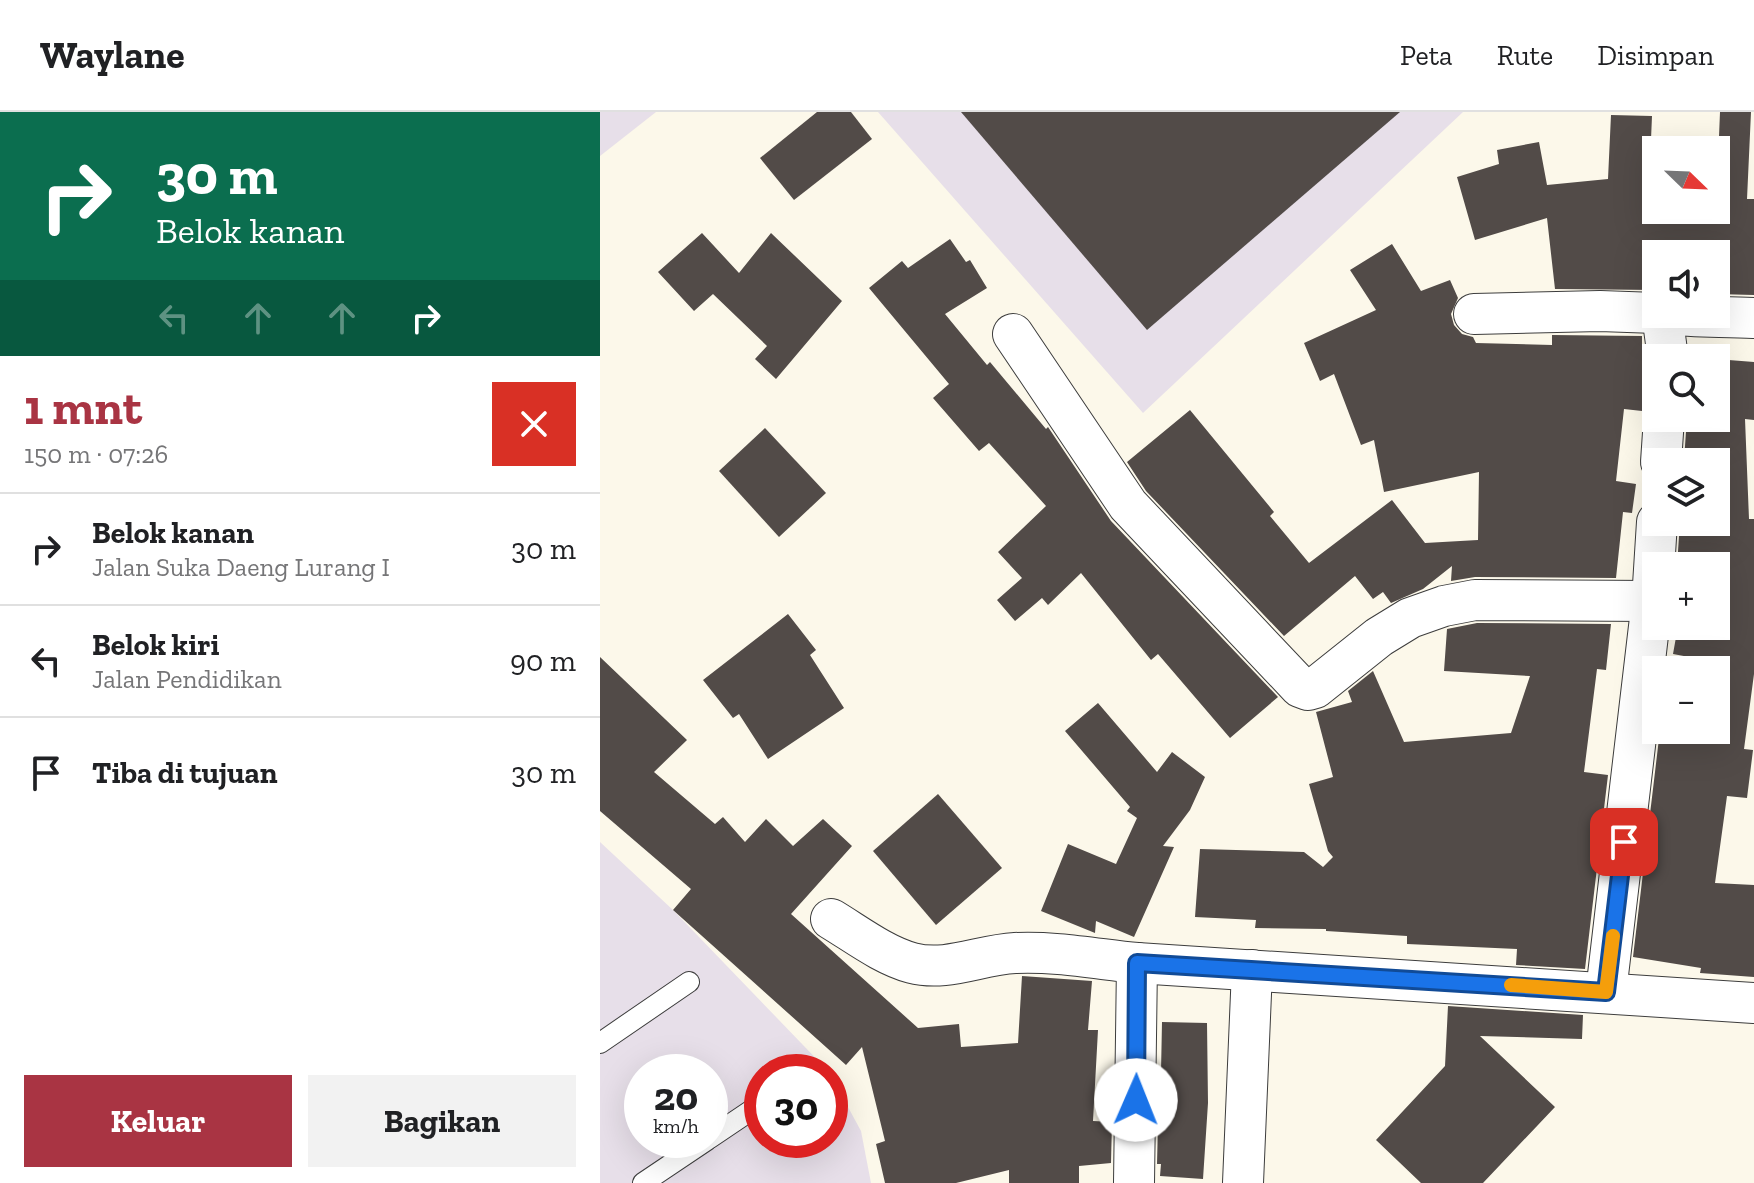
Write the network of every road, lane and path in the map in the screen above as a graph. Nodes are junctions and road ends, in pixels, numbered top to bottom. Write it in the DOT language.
graph roads {
  1 [pos="1642,312"];
  2 [pos="1474,314"];
  3 [pos="1730,317"];
  4 [pos="1754,318"];
  5 [pos="1013,334"];
  6 [pos="1642,601"];
  7 [pos="1647,640"];
  8 [pos="831,919"];
  9 [pos="1137,963"];
  10 [pos="1252,970"];
  11 [pos="689,982"];
  12 [pos="1606,992"];
  13 [pos="1754,1003"];
  14 [pos="600,1043"];
  15 [pos="680,1158"];
  16 [pos="643,1183"];
  17 [pos="1134,1183"];
  18 [pos="1243,1183"];
  1 -- 2 [label="street"];
  3 -- 4 [label="street"];
  5 -- 6 [label="street"];
  7 -- 12 [label="street"];
  8 -- 9 [label="street"];
  9 -- 10 [label="street"];
  9 -- 17 [label="street"];
  10 -- 12 [label="street"];
  10 -- 18 [label="street"];
  11 -- 14 [label="lane"];
  12 -- 13 [label="street"];
  15 -- 16 [label="lane"];
}
